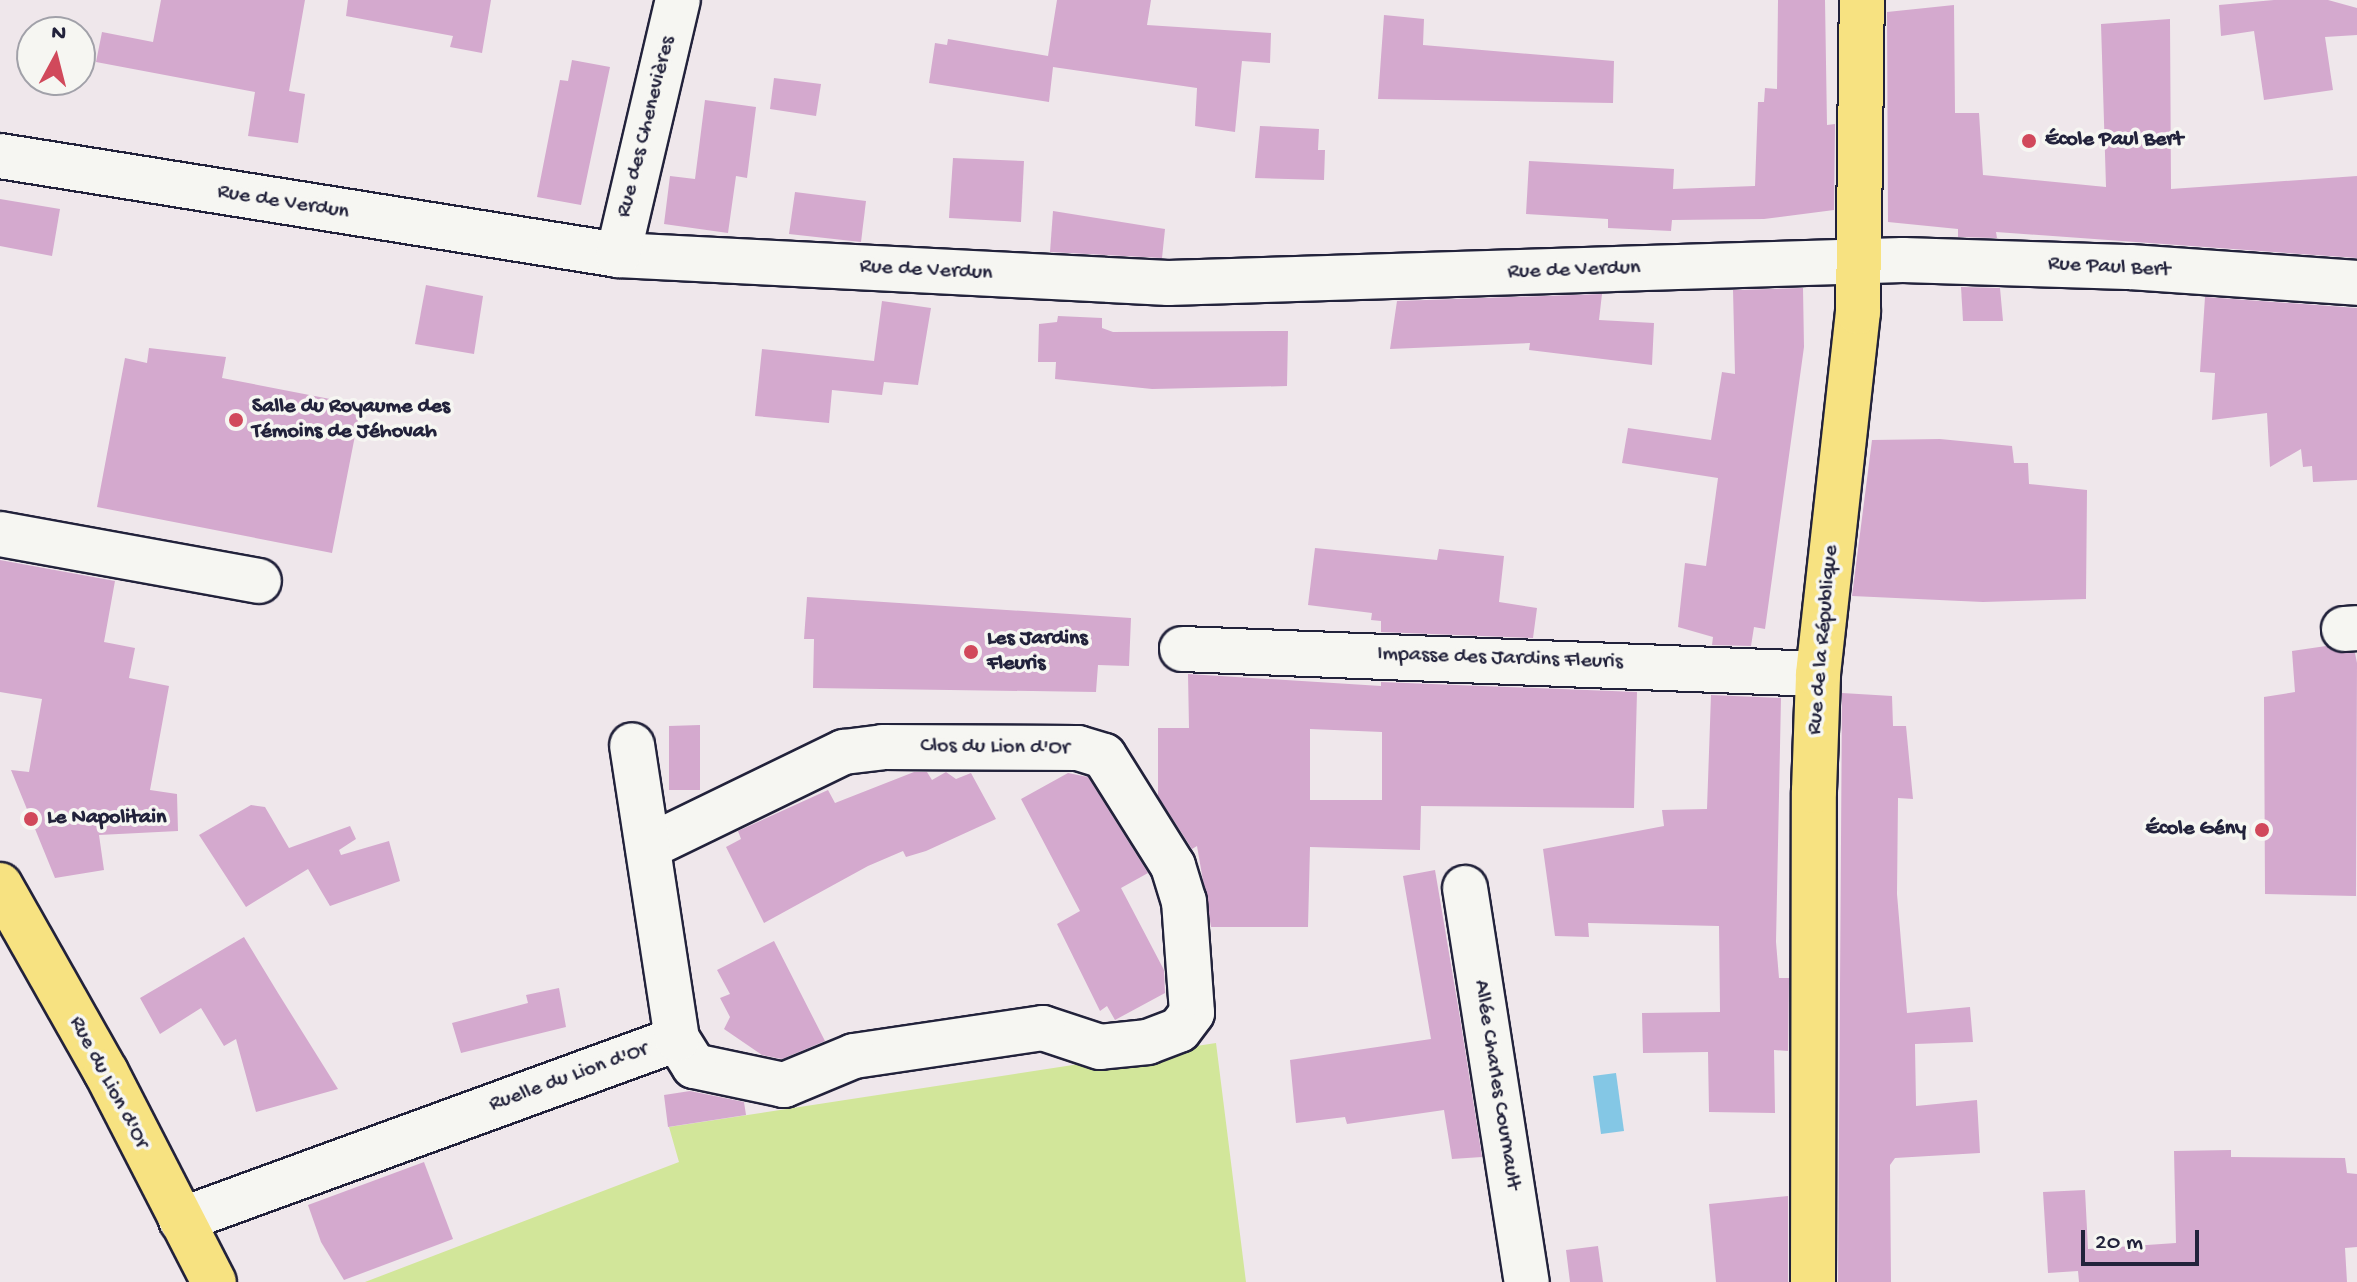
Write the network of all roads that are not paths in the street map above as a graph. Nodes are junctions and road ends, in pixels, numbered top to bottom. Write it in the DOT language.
graph roads {
  1 [pos="678,0"];
  2 [pos="1862,0"];
  3 [pos="0,156"];
  4 [pos="618,255"];
  5 [pos="1860,262"];
  6 [pos="2357,283"];
  7 [pos="0,534"];
  8 [pos="259,581"];
  9 [pos="1182,649"];
  10 [pos="1818,674"];
  11 [pos="632,745"];
  12 [pos="648,847"];
  13 [pos="0,885"];
  14 [pos="1465,888"];
  15 [pos="677,1039"];
  16 [pos="181,1220"];
  17 [pos="214,1282"];
  18 [pos="1527,1282"];
  19 [pos="1813,1282"];
  1 -- 4 [label="street, Rue des Chenevières"];
  2 -- 5 [label="main road, Rue de la République"];
  3 -- 4 [label="street, Rue de Verdun"];
  4 -- 5 [label="street, Rue de Verdun"];
  5 -- 6 [label="street, Rue Paul Bert"];
  5 -- 10 [label="main road, Rue de la République"];
  7 -- 8 [label="street"];
  9 -- 10 [label="street, Impasse des Jardins Fleuris"];
  10 -- 19 [label="main road, Rue de la République"];
  11 -- 12 [label="street, Ruelle du Lion d'Or"];
  12 -- 15 [label="street, Ruelle du Lion d'Or"];
  12 -- 15 [label="street, Clos du Lion d'Or"];
  13 -- 16 [label="main road, Rue du Lion d'Or"];
  14 -- 18 [label="street, Allée Charles Cournault"];
  15 -- 16 [label="street, Ruelle du Lion d'Or"];
  16 -- 17 [label="main road, Rue du Lion d'Or"];
}
